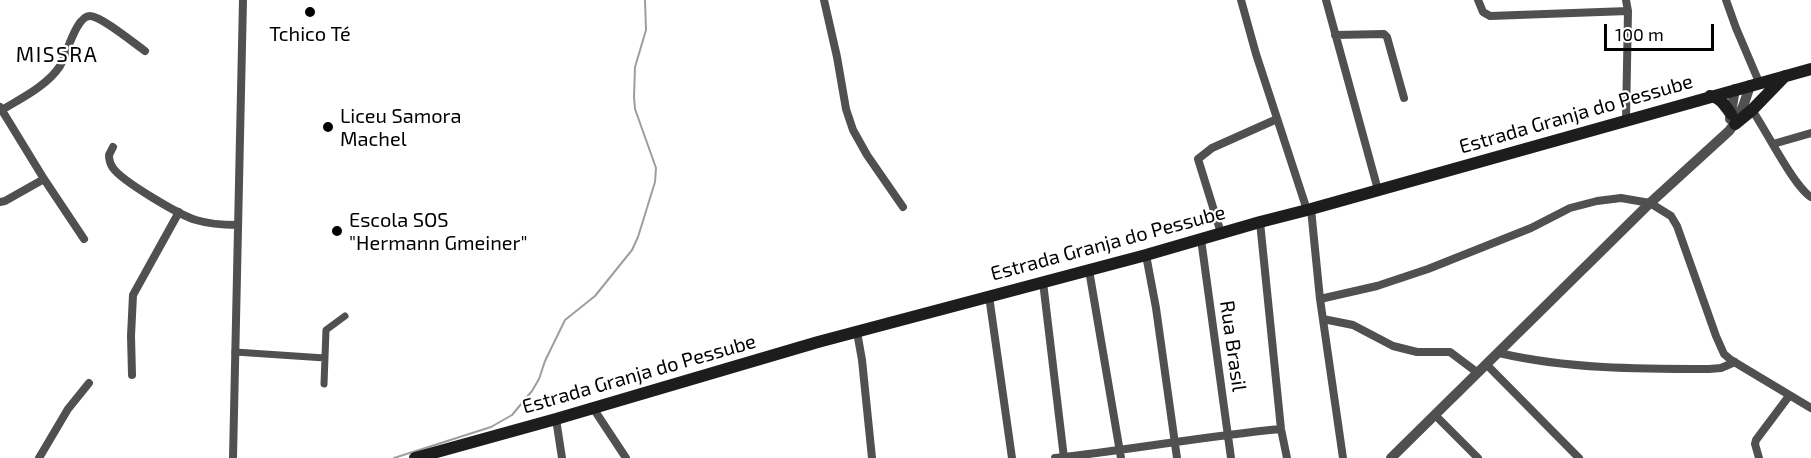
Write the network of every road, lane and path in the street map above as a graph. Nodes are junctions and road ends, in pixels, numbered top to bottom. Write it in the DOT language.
graph roads {
  1 [pos="243,0"];
  2 [pos="824,0"];
  3 [pos="1241,0"];
  4 [pos="1326,0"];
  5 [pos="1478,0"];
  6 [pos="1626,0"];
  7 [pos="1726,0"];
  8 [pos="1628,11"];
  9 [pos="1335,35"];
  10 [pos="145,51"];
  11 [pos="1811,69"];
  12 [pos="1785,76"];
  13 [pos="1755,84"];
  14 [pos="1735,89"];
  15 [pos="1710,96"];
  16 [pos="1404,98"];
  17 [pos="1,109"];
  18 [pos="1752,110"];
  19 [pos="1277,119"];
  20 [pos="1626,120"];
  21 [pos="1732,123"];
  22 [pos="1811,133"];
  23 [pos="1773,144"];
  24 [pos="113,147"];
  25 [pos="44,179"];
  26 [pos="1378,190"];
  27 [pos="1811,197"];
  28 [pos="0,203"];
  29 [pos="1650,203"];
  30 [pos="903,207"];
  31 [pos="1309,209"];
  32 [pos="180,212"];
  33 [pos="1260,222"];
  34 [pos="237,225"];
  35 [pos="1221,233"];
  36 [pos="84,239"];
  37 [pos="1201,239"];
  38 [pos="1146,255"];
  39 [pos="1089,270"];
  40 [pos="1043,282"];
  41 [pos="989,296"];
  42 [pos="1320,299"];
  43 [pos="345,316"];
  44 [pos="1323,319"];
  45 [pos="857,332"];
  46 [pos="235,352"];
  47 [pos="1499,353"];
  48 [pos="325,358"];
  49 [pos="1735,362"];
  50 [pos="1482,369"];
  51 [pos="132,375"];
  52 [pos="89,383"];
  53 [pos="324,384"];
  54 [pos="1789,396"];
  55 [pos="593,408"];
  56 [pos="1811,408"];
  57 [pos="1435,415"];
  58 [pos="556,419"];
  59 [pos="1281,429"];
  60 [pos="1228,434"];
  61 [pos="1175,442"];
  62 [pos="1120,454"];
  63 [pos="39,458"];
  64 [pos="233,458"];
  65 [pos="415,458"];
  66 [pos="562,458"];
  67 [pos="626,458"];
  68 [pos="872,458"];
  69 [pos="1012,458"];
  70 [pos="1061,458"];
  71 [pos="1177,458"];
  72 [pos="1231,458"];
  73 [pos="1287,458"];
  74 [pos="1343,458"];
  75 [pos="1391,458"];
  76 [pos="1478,458"];
  77 [pos="1579,458"];
  78 [pos="1759,458"];
  1 -- 34 [label="street"];
  2 -- 30 [label="street"];
  3 -- 19 [label="street"];
  4 -- 9 [label="street"];
  5 -- 8 [label="street"];
  6 -- 8 [label="street"];
  7 -- 13 [label="street"];
  8 -- 20 [label="street"];
  9 -- 16 [label="street"];
  9 -- 26 [label="street"];
  10 -- 17 [label="street"];
  11 -- 12 [label="main road, Estrada Granja do Pessube"];
  12 -- 13 [label="main road, Estrada Granja do Pessube"];
  12 -- 18 [label="main road"];
  13 -- 14 [label="main road, Estrada Granja do Pessube"];
  13 -- 21 [label="street"];
  14 -- 15 [label="main road, Estrada Granja do Pessube"];
  14 -- 21 [label="street"];
  15 -- 20 [label="main road, Estrada Granja do Pessube"];
  15 -- 21 [label="main road"];
  17 -- 25 [label="street"];
  18 -- 21 [label="main road"];
  18 -- 23 [label="street"];
  19 -- 31 [label="street"];
  19 -- 35 [label="street"];
  20 -- 26 [label="main road, Estrada Granja do Pessube"];
  21 -- 29 [label="street"];
  22 -- 23 [label="street"];
  23 -- 27 [label="street"];
  24 -- 32 [label="street"];
  25 -- 28 [label="street"];
  25 -- 36 [label="street"];
  26 -- 31 [label="main road, Estrada Granja do Pessube"];
  29 -- 42 [label="street"];
  29 -- 47 [label="street"];
  29 -- 49 [label="street"];
  31 -- 33 [label="main road, Estrada Granja do Pessube"];
  31 -- 42 [label="street"];
  32 -- 34 [label="street"];
  32 -- 51 [label="street"];
  33 -- 35 [label="main road, Estrada Granja do Pessube"];
  33 -- 59 [label="street"];
  34 -- 46 [label="street"];
  35 -- 37 [label="main road, Estrada Granja do Pessube"];
  37 -- 38 [label="main road, Estrada Granja do Pessube"];
  37 -- 60 [label="street, Rua Brasil"];
  38 -- 39 [label="main road, Estrada Granja do Pessube"];
  38 -- 61 [label="street"];
  39 -- 40 [label="main road, Estrada Granja do Pessube"];
  39 -- 62 [label="street"];
  40 -- 41 [label="main road, Estrada Granja do Pessube"];
  40 -- 70 [label="street"];
  41 -- 45 [label="main road, Estrada Granja do Pessube"];
  41 -- 69 [label="street"];
  42 -- 44 [label="street"];
  43 -- 48 [label="street"];
  44 -- 50 [label="street"];
  44 -- 74 [label="street"];
  45 -- 55 [label="main road, Estrada Granja do Pessube"];
  45 -- 68 [label="street"];
  46 -- 48 [label="street"];
  46 -- 64 [label="street"];
  47 -- 49 [label="street"];
  47 -- 50 [label="street"];
  48 -- 53 [label="street"];
  49 -- 54 [label="street"];
  50 -- 57 [label="street"];
  50 -- 77 [label="street"];
  52 -- 63 [label="street"];
  54 -- 56 [label="street"];
  54 -- 78 [label="street"];
  55 -- 58 [label="main road, Estrada Granja do Pessube"];
  55 -- 67 [label="street"];
  57 -- 75 [label="street"];
  57 -- 76 [label="street"];
  58 -- 65 [label="main road, Estrada Granja do Pessube"];
  58 -- 66 [label="street"];
  59 -- 60 [label="street"];
  59 -- 73 [label="street"];
  60 -- 61 [label="street"];
  60 -- 72 [label="street, Rua Brasil"];
  61 -- 62 [label="street"];
  61 -- 71 [label="street"];
  62 -- 70 [label="street"];
}
